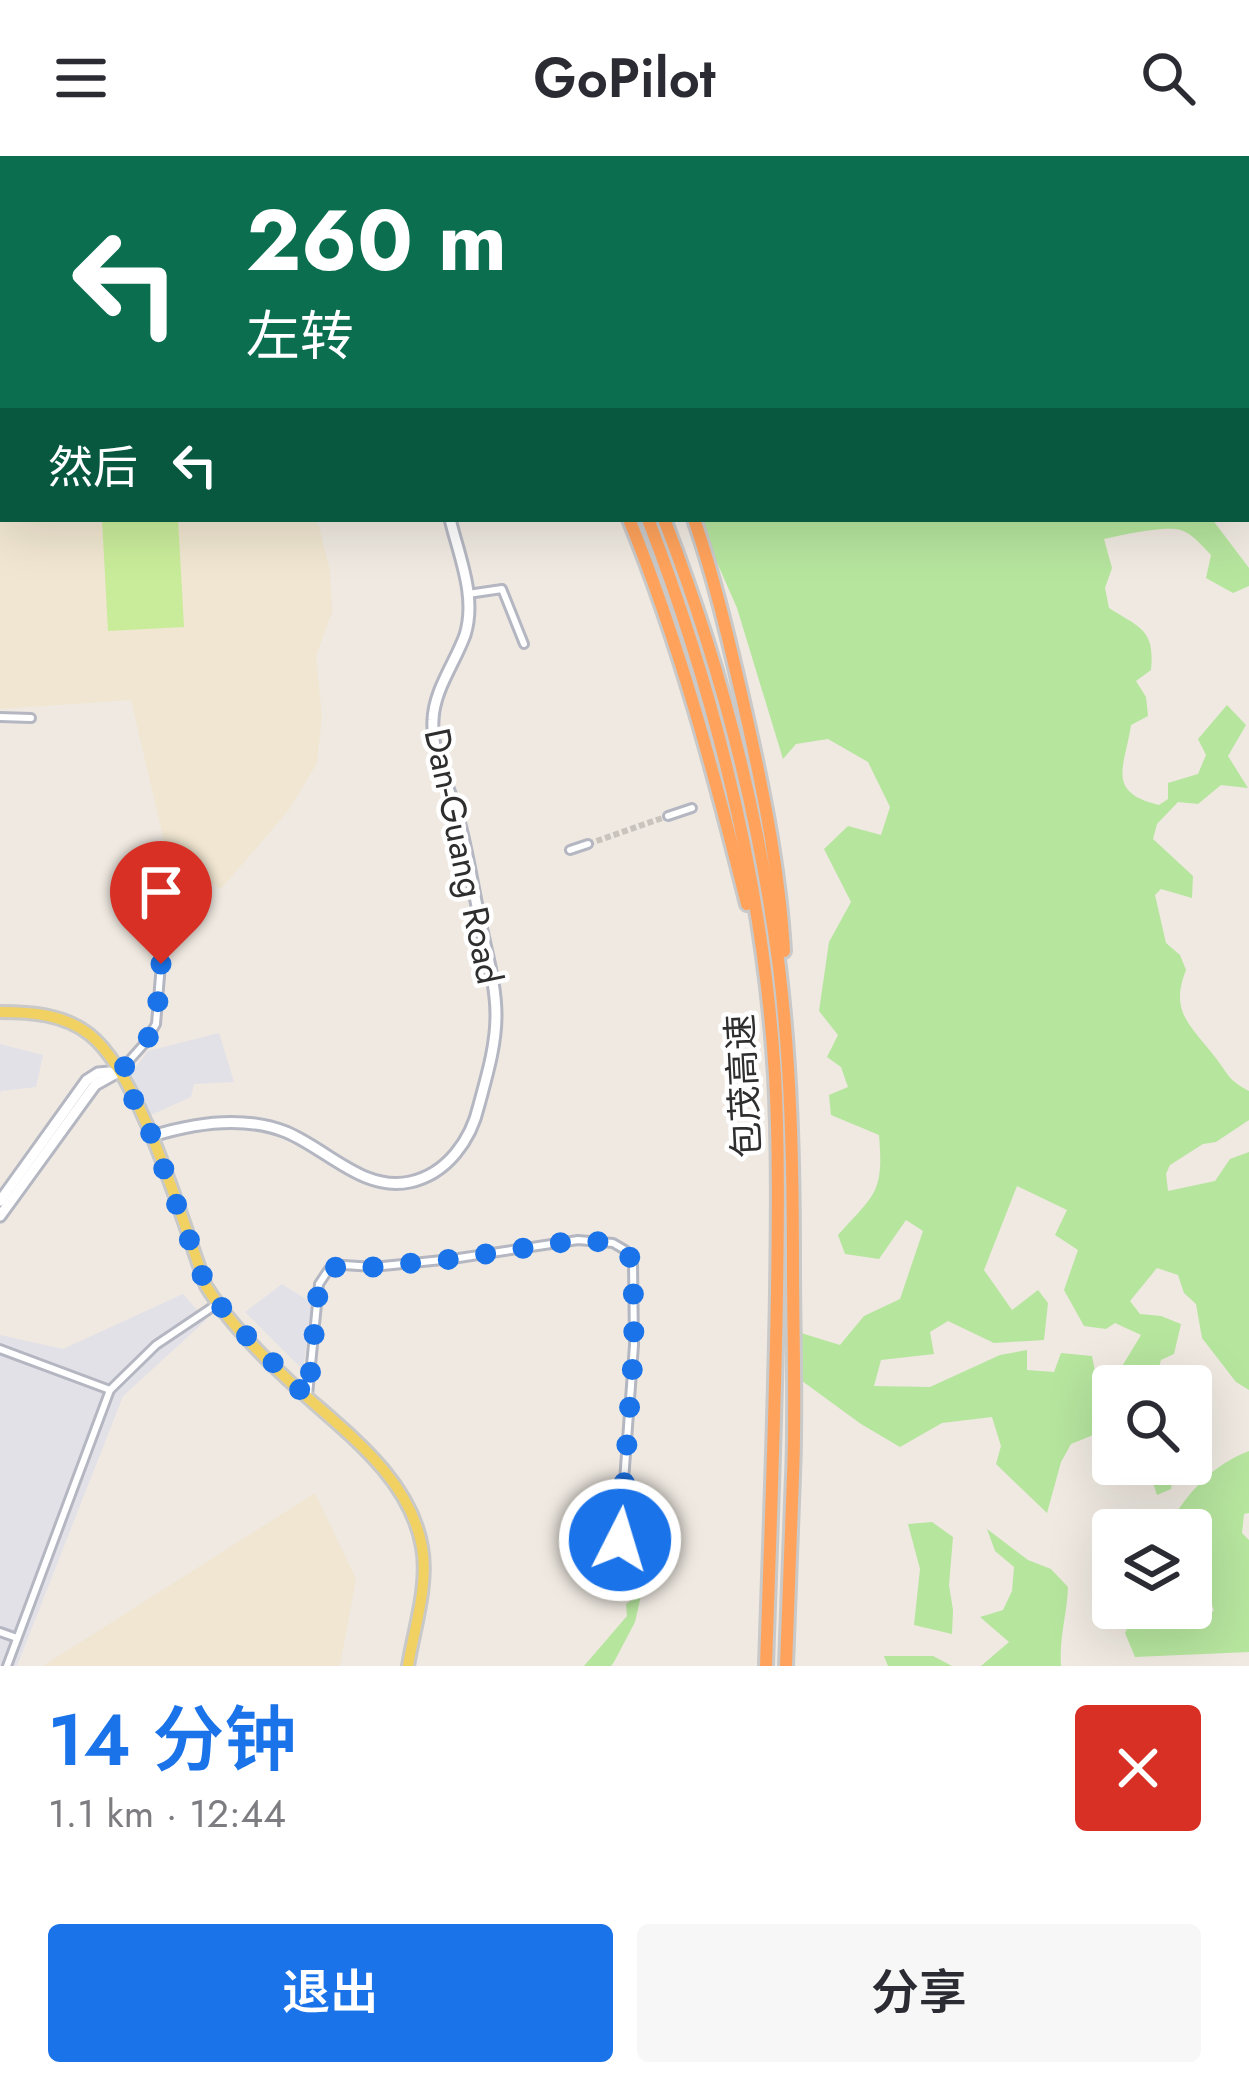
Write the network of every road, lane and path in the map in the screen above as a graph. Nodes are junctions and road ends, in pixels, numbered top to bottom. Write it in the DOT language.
graph roads {
  1 [pos="451,522"];
  2 [pos="630,522"];
  3 [pos="649,522"];
  4 [pos="665,522"];
  5 [pos="696,522"];
  6 [pos="468,594"];
  7 [pos="524,644"];
  8 [pos="0,717"];
  9 [pos="31,718"];
  10 [pos="692,808"];
  11 [pos="668,816"];
  12 [pos="588,844"];
  13 [pos="570,850"];
  14 [pos="161,964"];
  15 [pos="765,975"];
  16 [pos="0,1012"];
  17 [pos="784,1024"];
  18 [pos="120,1072"];
  19 [pos="152,1136"];
  20 [pos="0,1201"];
  21 [pos="0,1216"];
  22 [pos="217,1304"];
  23 [pos="0,1349"];
  24 [pos="110,1390"];
  25 [pos="308,1398"];
  26 [pos="617,1576"];
  27 [pos="0,1632"];
  28 [pos="17,1638"];
  29 [pos="7,1666"];
  30 [pos="408,1666"];
  31 [pos="766,1666"];
  32 [pos="786,1666"];
  1 -- 6 [label="main road, Dan-Guang Road"];
  2 -- 15 [label="highway"];
  3 -- 15 [label="highway, 包茂高速"];
  4 -- 17 [label="highway, 包茂高速"];
  5 -- 17 [label="highway"];
  6 -- 7 [label="street"];
  6 -- 19 [label="main road, Dan-Guang Road"];
  8 -- 9 [label="street"];
  10 -- 11 [label="street"];
  12 -- 13 [label="street"];
  14 -- 18 [label="street"];
  15 -- 31 [label="highway, 包茂高速"];
  16 -- 18 [label="main road"];
  17 -- 32 [label="highway, 包茂高速"];
  18 -- 19 [label="main road"];
  18 -- 20 [label="main road"];
  18 -- 21 [label="main road"];
  19 -- 22 [label="main road"];
  22 -- 24 [label="street"];
  22 -- 25 [label="main road"];
  23 -- 24 [label="street"];
  24 -- 28 [label="street"];
  25 -- 26 [label="street"];
  25 -- 30 [label="main road"];
  27 -- 28 [label="street"];
  28 -- 29 [label="street"];
}
